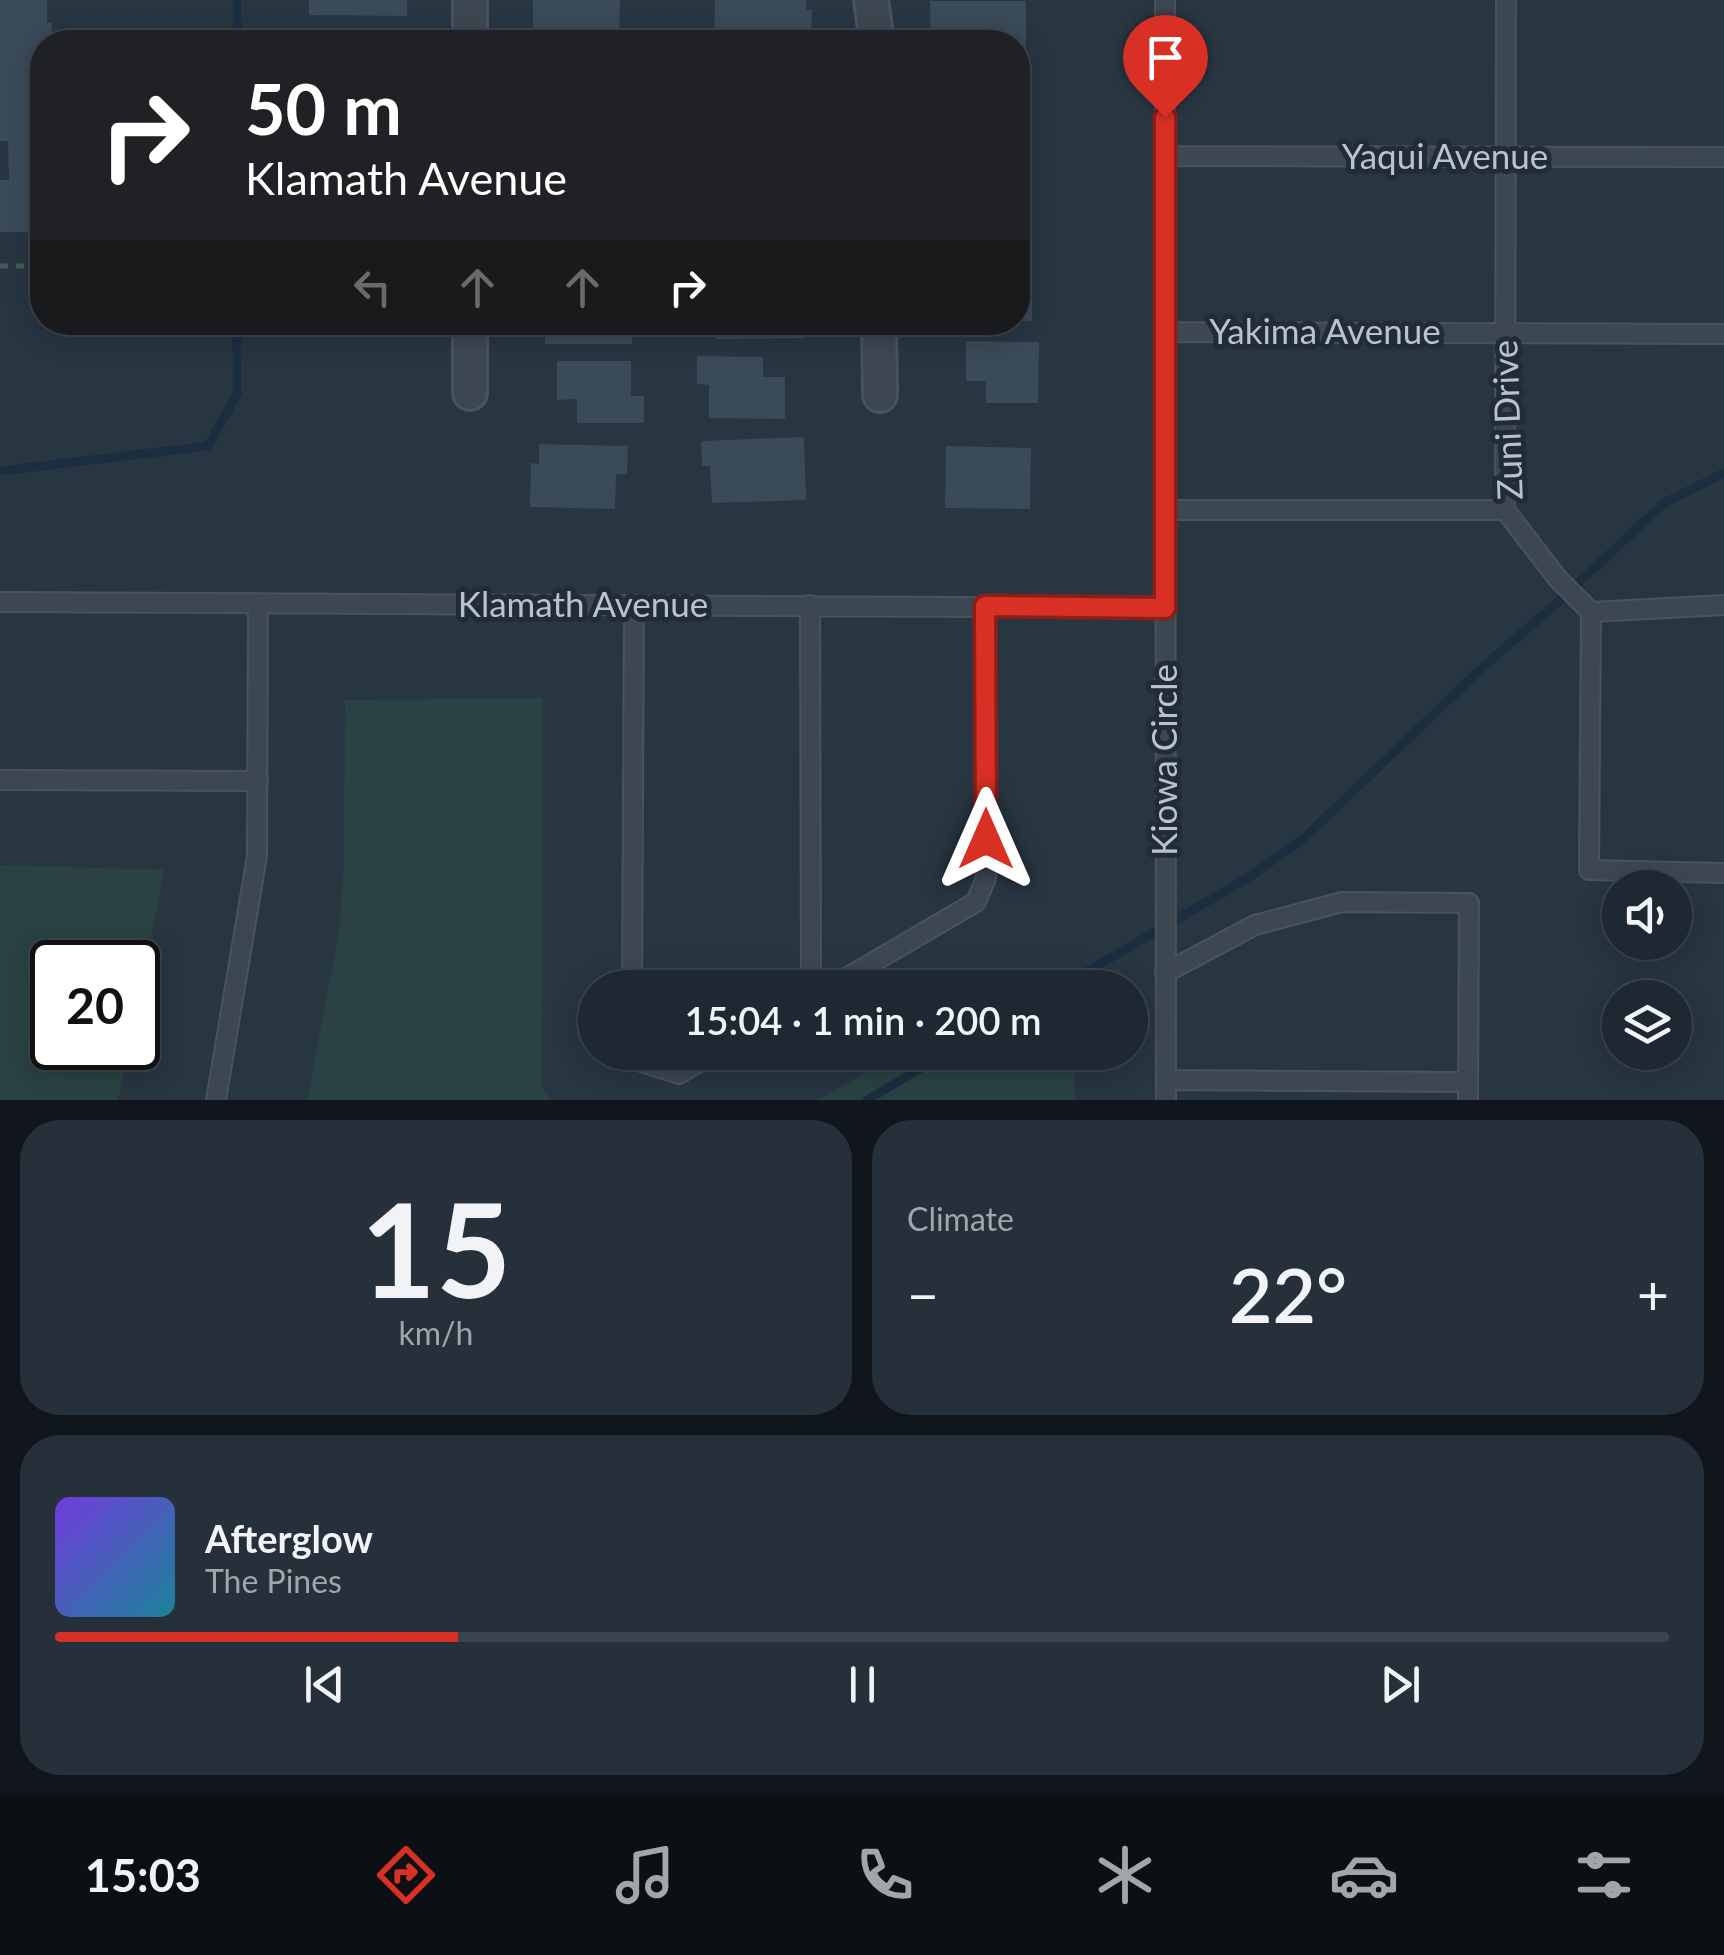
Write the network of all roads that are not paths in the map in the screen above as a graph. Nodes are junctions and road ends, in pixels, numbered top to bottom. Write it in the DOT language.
graph roads {
  1 [pos="470,0"];
  2 [pos="871,0"];
  3 [pos="1166,0"];
  4 [pos="1506,0"];
  5 [pos="470,30"];
  6 [pos="875,30"];
  7 [pos="1165,156"];
  8 [pos="1505,157"];
  9 [pos="1724,158"];
  10 [pos="1165,332"];
  11 [pos="1506,332"];
  12 [pos="1724,334"];
  13 [pos="470,335"];
  14 [pos="879,335"];
  15 [pos="470,392"];
  16 [pos="880,395"];
  17 [pos="1165,510"];
  18 [pos="1506,510"];
  19 [pos="0,602"];
  20 [pos="258,604"];
  21 [pos="810,604"];
  22 [pos="1724,605"];
  23 [pos="634,606"];
  24 [pos="985,606"];
  25 [pos="1587,607"];
  26 [pos="1165,608"];
  27 [pos="0,780"];
  28 [pos="258,781"];
  29 [pos="1724,873"];
  30 [pos="632,970"];
  31 [pos="812,970"];
  32 [pos="860,970"];
  33 [pos="1165,973"];
  34 [pos="1166,1080"];
  35 [pos="1468,1091"];
  36 [pos="216,1100"];
  37 [pos="1166,1100"];
  1 -- 5 [label="street"];
  2 -- 6 [label="street"];
  3 -- 7 [label="lane, Kiowa Circle"];
  4 -- 8 [label="lane, Zuni Drive"];
  7 -- 8 [label="lane, Yaqui Avenue"];
  7 -- 10 [label="lane, Kiowa Circle"];
  8 -- 9 [label="lane, Yaqui Avenue"];
  8 -- 11 [label="lane, Zuni Drive"];
  10 -- 11 [label="lane, Yakima Avenue"];
  10 -- 17 [label="lane, Kiowa Circle"];
  11 -- 12 [label="lane, Yakima Avenue"];
  11 -- 18 [label="lane, Zuni Drive"];
  13 -- 15 [label="street"];
  14 -- 16 [label="street"];
  17 -- 18 [label="lane"];
  17 -- 26 [label="lane, Kiowa Circle"];
  18 -- 25 [label="lane, Zuni Drive"];
  19 -- 20 [label="lane, Klamath Avenue"];
  20 -- 23 [label="lane, Klamath Avenue"];
  20 -- 28 [label="lane"];
  21 -- 23 [label="lane, Klamath Avenue"];
  21 -- 24 [label="lane, Klamath Avenue"];
  21 -- 31 [label="lane"];
  22 -- 25 [label="lane"];
  23 -- 30 [label="lane"];
  24 -- 26 [label="lane, Klamath Avenue"];
  24 -- 32 [label="lane"];
  25 -- 29 [label="lane"];
  26 -- 33 [label="lane, Kiowa Circle"];
  27 -- 28 [label="lane"];
  28 -- 36 [label="lane"];
  33 -- 34 [label="lane, Kiowa Circle"];
  33 -- 35 [label="lane"];
  34 -- 35 [label="lane"];
  34 -- 37 [label="lane, Kiowa Circle"];
}
